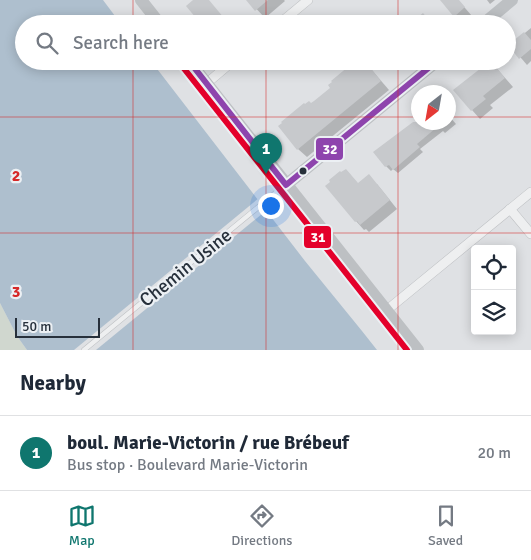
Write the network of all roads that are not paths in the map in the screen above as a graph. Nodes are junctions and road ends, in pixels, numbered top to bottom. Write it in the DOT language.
graph roads {
  1 [pos="141,0"];
  2 [pos="308,0"];
  3 [pos="512,0"];
  4 [pos="153,15"];
  5 [pos="290,15"];
  6 [pos="494,15"];
  7 [pos="196,70"];
  8 [pos="222,70"];
  9 [pos="426,70"];
  10 [pos="207,83"];
  11 [pos="286,184"];
  12 [pos="531,192"];
  13 [pos="510,209"];
  14 [pos="531,234"];
  15 [pos="387,310"];
  16 [pos="84,350"];
  17 [pos="418,350"];
  1 -- 4 [label="street"];
  2 -- 5 [label="street"];
  3 -- 6 [label="street"];
  7 -- 10 [label="street"];
  8 -- 10 [label="street"];
  9 -- 11 [label="street"];
  10 -- 11 [label="street"];
  11 -- 15 [label="street"];
  11 -- 16 [label="lane, Chemin Usine"];
  12 -- 13 [label="street"];
  13 -- 14 [label="street"];
  13 -- 15 [label="street"];
  15 -- 17 [label="street"];
}
